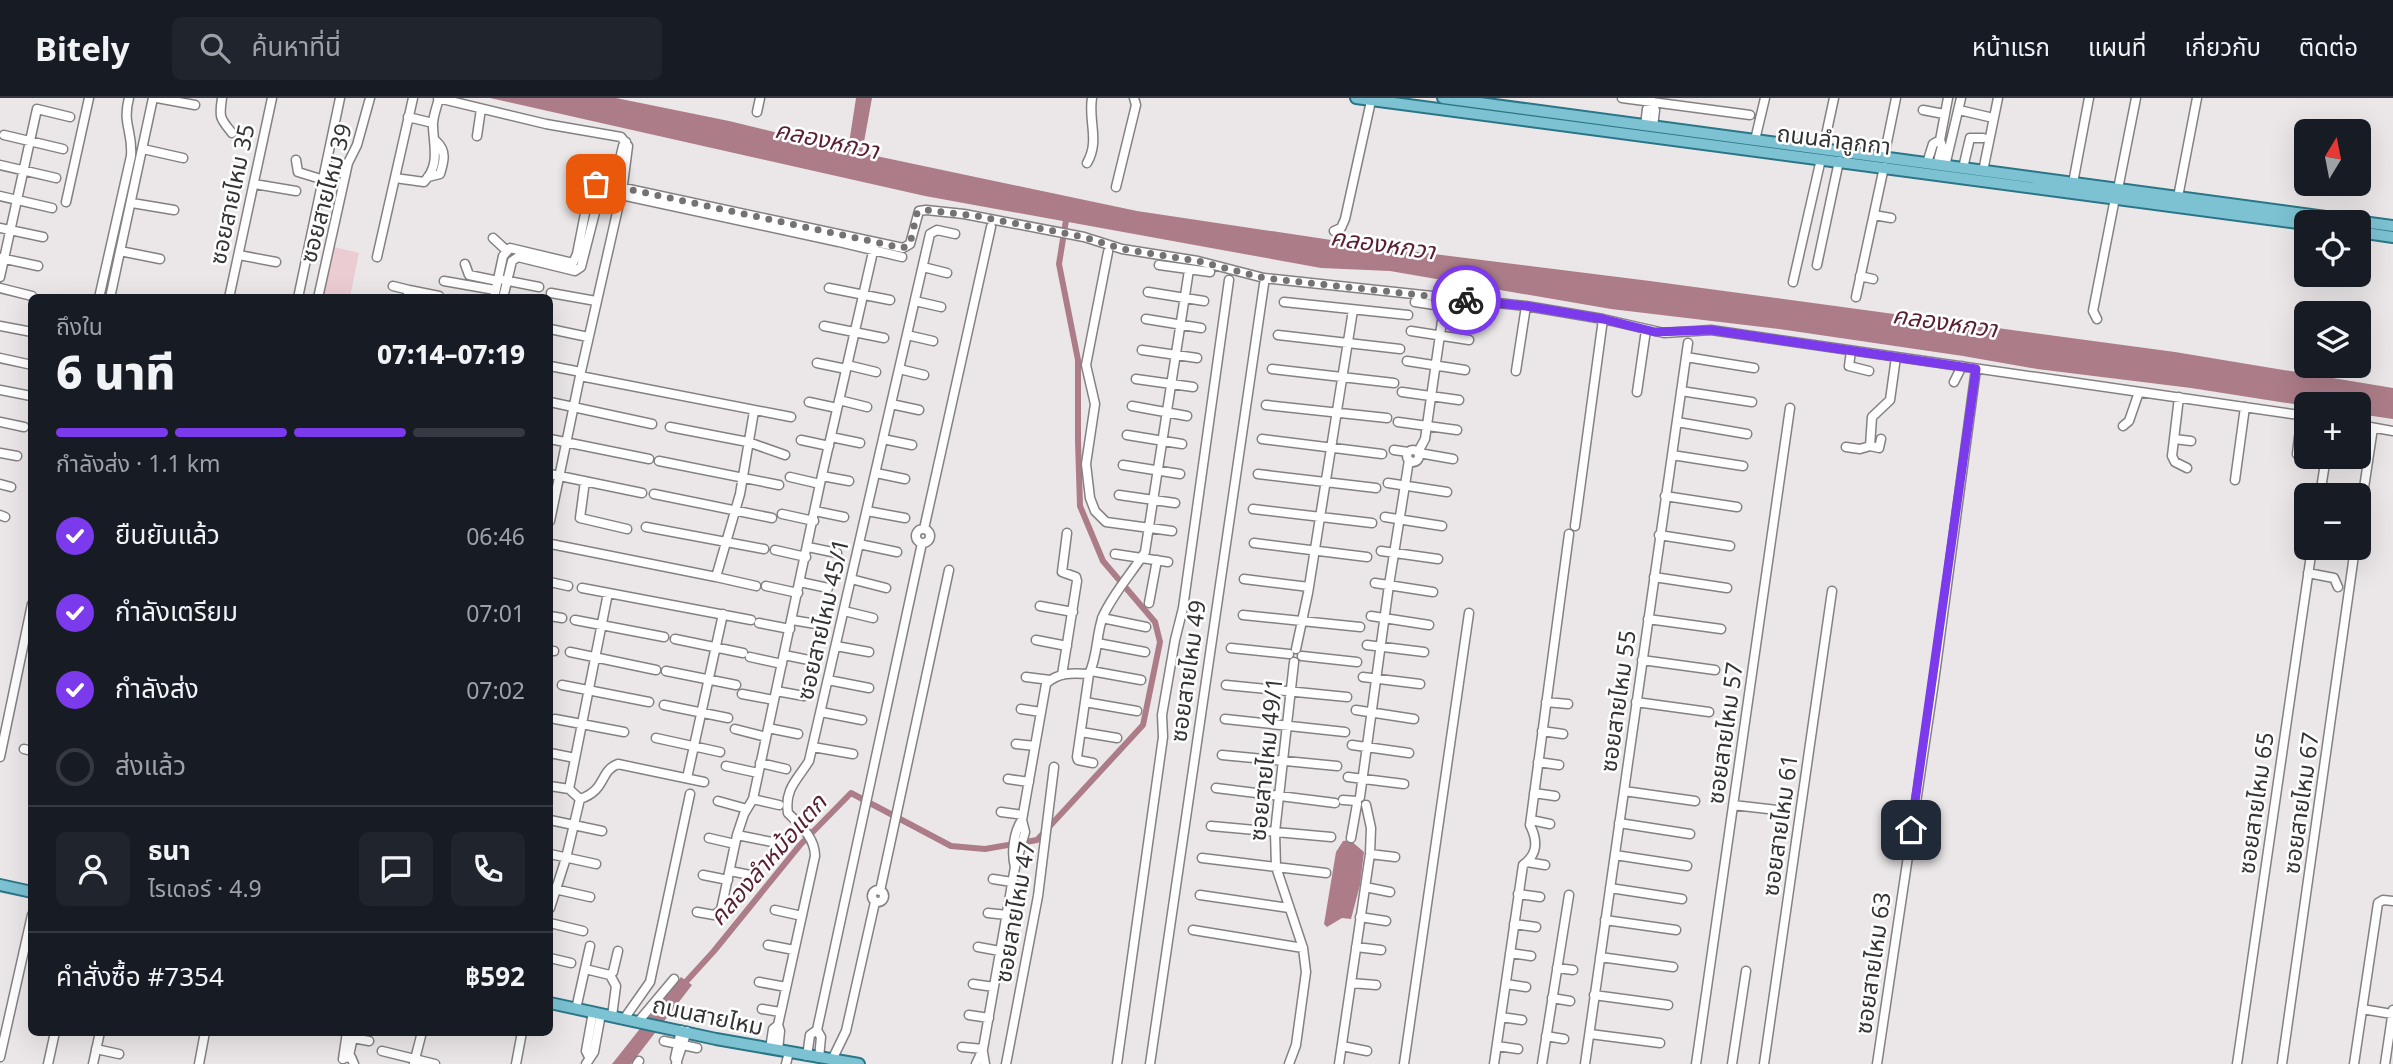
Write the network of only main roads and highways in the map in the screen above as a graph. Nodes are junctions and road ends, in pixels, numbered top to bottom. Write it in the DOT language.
graph roads {
  1 [pos="1356,98"];
  2 [pos="1447,99"];
  3 [pos="1449,111"];
  4 [pos="1822,154"];
  5 [pos="1884,162"];
  6 [pos="2117,194"];
  7 [pos="2294,222"];
  8 [pos="2393,226"];
  9 [pos="2371,234"];
  10 [pos="2393,237"];
  11 [pos="0,885"];
  12 [pos="28,891"];
  13 [pos="553,1004"];
  14 [pos="781,1054"];
  15 [pos="827,1060"];
  16 [pos="859,1064"];
  1 -- 3 [label="main road, ถนนลำลูกกา"];
  2 -- 3 [label="main road"];
  2 -- 4 [label="main road, ถนนลำลูกกา"];
  3 -- 4 [label="main road, ถนนลำลูกกา"];
  4 -- 5 [label="main road, ถนนลำลูกกา"];
  4 -- 5 [label="main road, ถนนลำลูกกา"];
  5 -- 6 [label="main road, ถนนลำลูกกา"];
  5 -- 6 [label="main road, ถนนลำลูกกา"];
  6 -- 7 [label="main road, ถนนลำลูกกา"];
  6 -- 8 [label="main road, ถนนลำลูกกา"];
  9 -- 10 [label="main road"];
  11 -- 12 [label="main road"];
  13 -- 14 [label="main road, ถนนสายไหม"];
  14 -- 15 [label="main road, ถนนสายไหม"];
  15 -- 16 [label="main road, ถนนสายไหม"];
}
